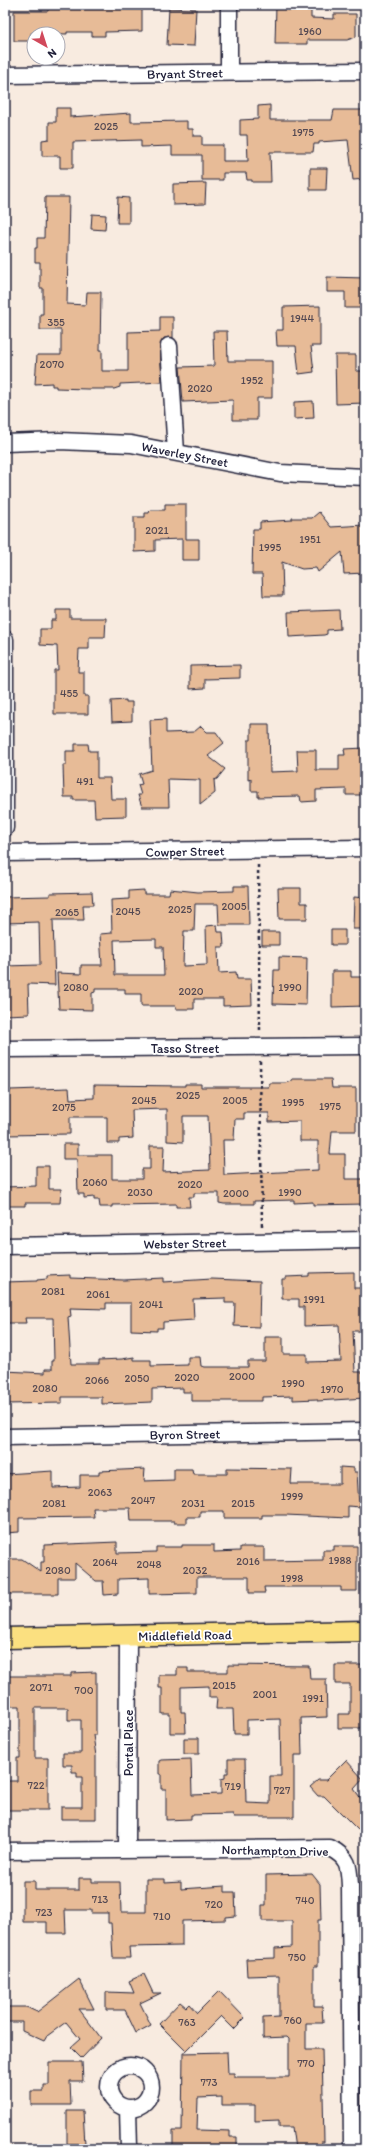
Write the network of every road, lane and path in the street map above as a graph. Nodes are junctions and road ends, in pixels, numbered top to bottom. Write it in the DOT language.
graph roads {
  1 [pos="229,5"];
  2 [pos="365,71"];
  3 [pos="229,72"];
  4 [pos="5,75"];
  5 [pos="170,346"];
  6 [pos="5,443"];
  7 [pos="176,452"];
  8 [pos="365,477"];
  9 [pos="5,639"];
  10 [pos="5,828"];
  11 [pos="365,848"];
  12 [pos="5,853"];
  13 [pos="365,1046"];
  14 [pos="5,1049"];
  15 [pos="365,1240"];
  16 [pos="5,1246"];
  17 [pos="365,1431"];
  18 [pos="5,1437"];
  19 [pos="365,1631"];
  20 [pos="128,1636"];
  21 [pos="5,1638"];
  22 [pos="127,1849"];
  23 [pos="5,1851"];
  24 [pos="128,2108"];
  25 [pos="129,2149"];
  26 [pos="352,2149"];
  1 -- 3 [label="street"];
  2 -- 3 [label="street, Bryant Street"];
  3 -- 4 [label="street, Bryant Street"];
  5 -- 7 [label="street"];
  6 -- 7 [label="street, Waverley Street"];
  7 -- 8 [label="street, Waverley Street"];
  9 -- 10 [label="street"];
  11 -- 12 [label="street, Cowper Street"];
  13 -- 14 [label="street, Tasso Street"];
  15 -- 16 [label="street, Webster Street"];
  17 -- 18 [label="street, Byron Street"];
  19 -- 20 [label="main road, Middlefield Road"];
  20 -- 21 [label="main road, Middlefield Road"];
  20 -- 22 [label="street, Portal Place"];
  22 -- 23 [label="street, Northampton Drive"];
  22 -- 26 [label="street, Northampton Drive"];
  24 -- 25 [label="street"];
}
